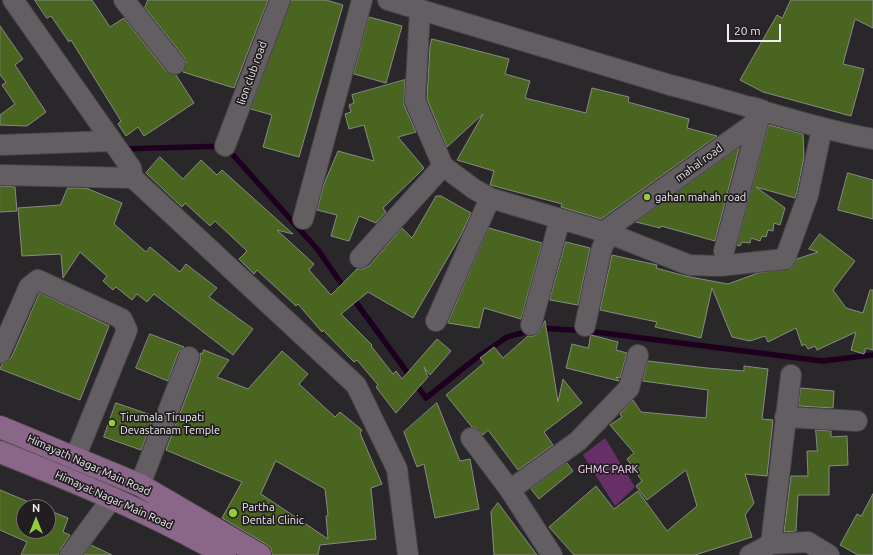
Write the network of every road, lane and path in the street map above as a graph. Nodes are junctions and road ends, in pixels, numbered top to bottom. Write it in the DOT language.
graph roads {
  1 [pos="13,0"];
  2 [pos="124,0"];
  3 [pos="280,0"];
  4 [pos="362,0"];
  5 [pos="388,0"];
  6 [pos="420,10"];
  7 [pos="175,64"];
  8 [pos="757,108"];
  9 [pos="822,128"];
  10 [pos="871,133"];
  11 [pos="111,141"];
  12 [pos="0,145"];
  13 [pos="225,146"];
  14 [pos="443,166"];
  15 [pos="132,173"];
  16 [pos="0,176"];
  17 [pos="490,198"];
  18 [pos="303,219"];
  19 [pos="560,219"];
  20 [pos="606,233"];
  21 [pos="724,251"];
  22 [pos="360,258"];
  23 [pos="436,321"];
  24 [pos="531,325"];
  25 [pos="585,326"];
  26 [pos="0,353"];
  27 [pos="638,355"];
  28 [pos="189,357"];
  29 [pos="791,375"];
  30 [pos="785,417"];
  31 [pos="857,421"];
  32 [pos="0,427"];
  33 [pos="470,438"];
  34 [pos="0,452"];
  35 [pos="75,458"];
  36 [pos="140,486"];
  37 [pos="510,490"];
  38 [pos="113,498"];
  39 [pos="771,544"];
  40 [pos="70,555"];
  41 [pos="225,555"];
  42 [pos="260,555"];
  43 [pos="408,555"];
  44 [pos="552,555"];
  45 [pos="750,555"];
  46 [pos="829,555"];
  1 -- 11 [label="street"];
  2 -- 7 [label="street"];
  3 -- 13 [label="street, lion club road"];
  4 -- 18 [label="street"];
  5 -- 6 [label="street"];
  6 -- 8 [label="street"];
  6 -- 14 [label="street"];
  8 -- 9 [label="street"];
  8 -- 20 [label="street, mahal road"];
  8 -- 21 [label="street"];
  9 -- 10 [label="street"];
  9 -- 20 [label="street"];
  11 -- 12 [label="street"];
  11 -- 15 [label="street"];
  14 -- 17 [label="street"];
  14 -- 22 [label="street"];
  15 -- 16 [label="street"];
  15 -- 43 [label="street"];
  17 -- 19 [label="street"];
  17 -- 23 [label="street"];
  19 -- 20 [label="street"];
  19 -- 24 [label="street"];
  20 -- 25 [label="street"];
  26 -- 35 [label="street"];
  27 -- 37 [label="street"];
  28 -- 36 [label="street"];
  29 -- 30 [label="street"];
  30 -- 31 [label="street"];
  30 -- 39 [label="street"];
  32 -- 35 [label="main road, Himayath Nagar Main Road"];
  33 -- 37 [label="street"];
  34 -- 38 [label="main road, Himayat Nagar Main Road"];
  35 -- 36 [label="main road, Himayath Nagar Main Road"];
  36 -- 42 [label="main road, Himayath Nagar Main Road"];
  37 -- 44 [label="street"];
  38 -- 40 [label="street"];
  38 -- 41 [label="main road, Himayat Nagar Main Road"];
  39 -- 45 [label="street"];
  39 -- 46 [label="street"];
}
